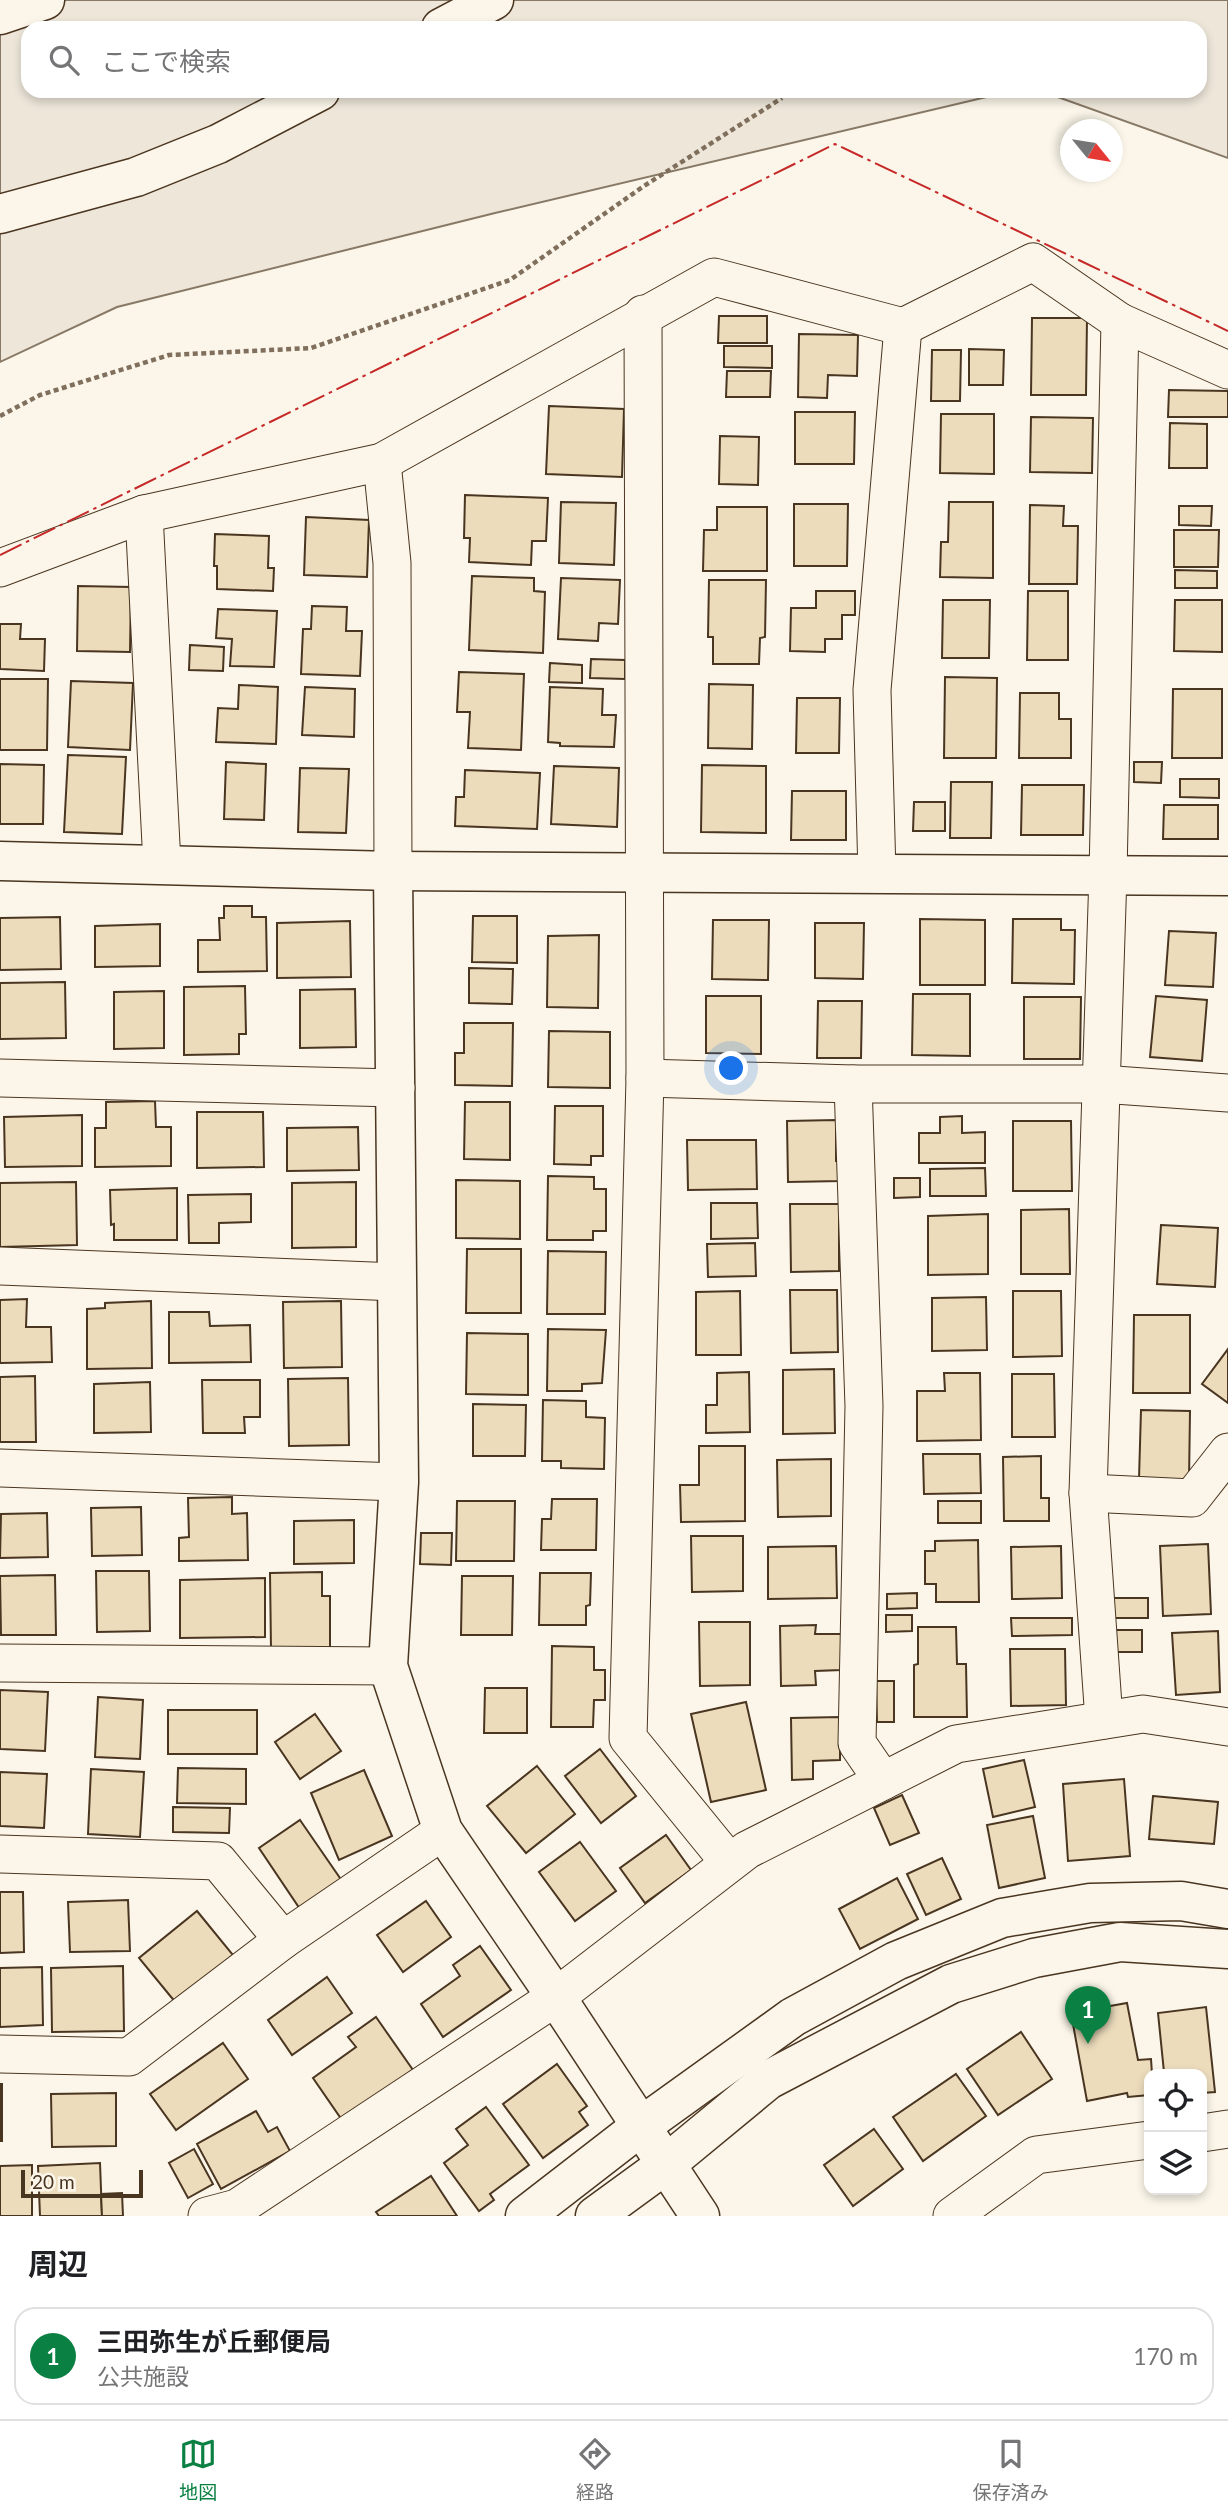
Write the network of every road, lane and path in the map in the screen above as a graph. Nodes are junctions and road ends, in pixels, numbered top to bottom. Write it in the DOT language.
graph roads {
  1 [pos="45,0"];
  2 [pos="494,0"];
  3 [pos="0,15"];
  4 [pos="454,21"];
  5 [pos="307,98"];
  6 [pos="782,98"];
  7 [pos="0,214"];
  8 [pos="643,314"];
  9 [pos="1120,322"];
  10 [pos="903,327"];
  11 [pos="1228,370"];
  12 [pos="0,416"];
  13 [pos="382,463"];
  14 [pos="144,514"];
  15 [pos="0,568"];
  16 [pos="0,861"];
  17 [pos="162,864"];
  18 [pos="393,871"];
  19 [pos="644,872"];
  20 [pos="877,874"];
  21 [pos="1108,874"];
  22 [pos="1228,876"];
  23 [pos="0,1078"];
  24 [pos="646,1078"];
  25 [pos="853,1084"];
  26 [pos="1101,1084"];
  27 [pos="396,1088"];
  28 [pos="1228,1093"];
  29 [pos="0,1266"];
  30 [pos="397,1282"];
  31 [pos="1228,1452"];
  32 [pos="0,1468"];
  33 [pos="399,1482"];
  34 [pos="1088,1493"];
  35 [pos="0,1663"];
  36 [pos="388,1666"];
  37 [pos="1104,1720"];
  38 [pos="1228,1727"];
  39 [pos="883,1781"];
  40 [pos="443,1831"];
  41 [pos="0,1854"];
  42 [pos="729,1863"];
  43 [pos="1228,1909"];
  44 [pos="283,1940"];
  45 [pos="1228,1949"];
  46 [pos="556,1997"];
  47 [pos="0,2054"];
  48 [pos="639,2127"];
  49 [pos="1228,2129"];
  50 [pos="1207,2132"];
  51 [pos="1144,2141"];
  52 [pos="665,2165"];
  53 [pos="207,2216"];
  54 [pos="525,2216"];
  55 [pos="595,2216"];
  56 [pos="699,2216"];
  57 [pos="951,2216"];
  1 -- 3 [label="main road"];
  2 -- 4 [label="main road"];
  5 -- 7 [label="main road"];
  6 -- 12 [label="path"];
  8 -- 10 [label="street"];
  8 -- 13 [label="street"];
  8 -- 19 [label="street"];
  9 -- 10 [label="street"];
  9 -- 11 [label="street"];
  9 -- 21 [label="street"];
  10 -- 20 [label="street"];
  13 -- 14 [label="street"];
  13 -- 18 [label="street"];
  14 -- 15 [label="street"];
  14 -- 17 [label="street"];
  16 -- 17 [label="main road"];
  17 -- 18 [label="main road"];
  18 -- 19 [label="main road"];
  18 -- 27 [label="main road"];
  19 -- 20 [label="main road"];
  19 -- 24 [label="street"];
  20 -- 21 [label="main road"];
  21 -- 22 [label="main road"];
  21 -- 26 [label="street"];
  23 -- 27 [label="street"];
  24 -- 25 [label="street"];
  24 -- 42 [label="street"];
  25 -- 26 [label="street"];
  25 -- 39 [label="street"];
  26 -- 28 [label="street"];
  26 -- 34 [label="street"];
  27 -- 30 [label="main road"];
  29 -- 30 [label="street"];
  30 -- 33 [label="main road"];
  31 -- 34 [label="street"];
  32 -- 33 [label="street"];
  33 -- 36 [label="main road"];
  34 -- 37 [label="street"];
  35 -- 36 [label="street"];
  36 -- 40 [label="main road"];
  37 -- 38 [label="street"];
  37 -- 39 [label="street"];
  39 -- 42 [label="street"];
  40 -- 44 [label="street"];
  40 -- 46 [label="main road"];
  41 -- 44 [label="street"];
  42 -- 46 [label="street"];
  43 -- 48 [label="main road"];
  44 -- 47 [label="street"];
  45 -- 52 [label="main road"];
  46 -- 48 [label="main road"];
  46 -- 53 [label="street"];
  48 -- 52 [label="main road"];
  48 -- 54 [label="main road"];
  49 -- 50 [label="street"];
  51 -- 57 [label="street"];
  52 -- 55 [label="main road"];
  52 -- 56 [label="main road"];
}
